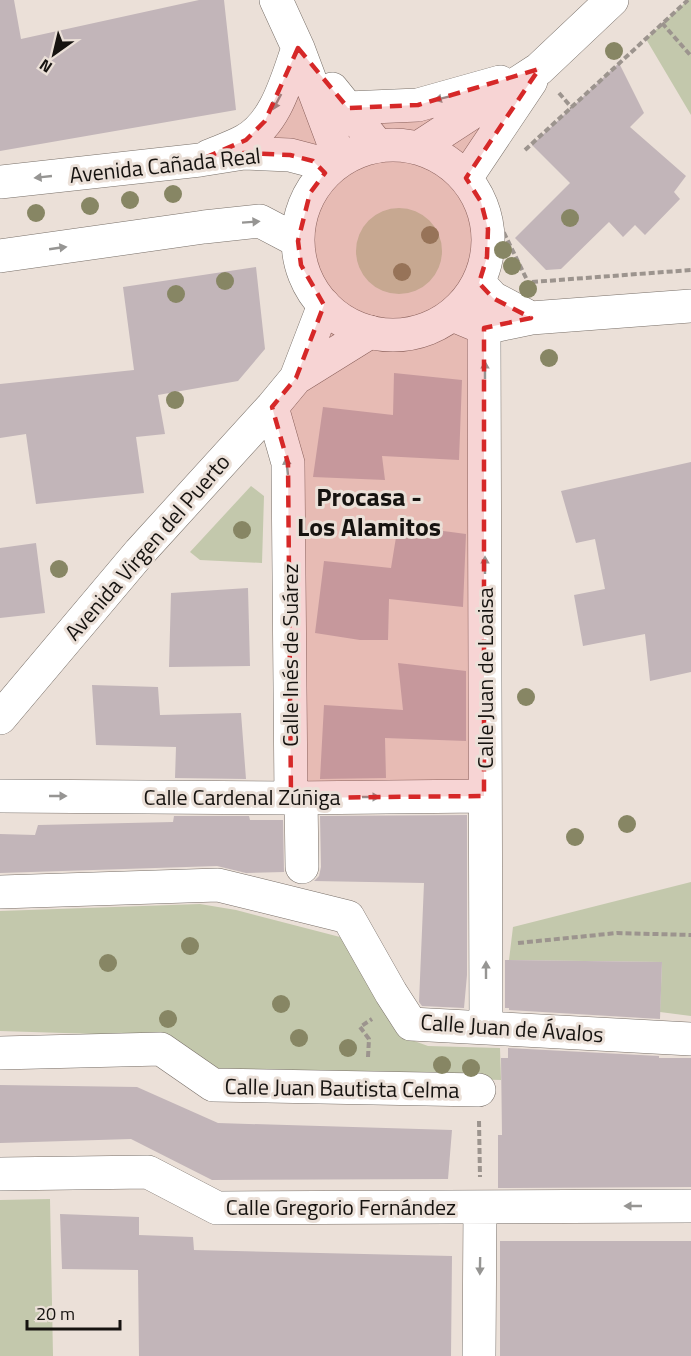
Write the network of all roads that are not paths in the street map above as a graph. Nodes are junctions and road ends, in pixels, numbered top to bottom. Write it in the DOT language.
graph roads {
  1 [pos="276,0"];
  2 [pos="612,0"];
  3 [pos="298,48"];
  4 [pos="539,69"];
  5 [pos="348,108"];
  6 [pos="378,146"];
  7 [pos="418,148"];
  8 [pos="200,160"];
  9 [pos="326,165"];
  10 [pos="0,182"];
  11 [pos="477,189"];
  12 [pos="298,241"];
  13 [pos="0,256"];
  14 [pos="479,283"];
  15 [pos="324,305"];
  16 [pos="691,306"];
  17 [pos="453,315"];
  18 [pos="531,318"];
  19 [pos="484,328"];
  20 [pos="370,332"];
  21 [pos="296,378"];
  22 [pos="272,407"];
  23 [pos="35,676"];
  24 [pos="0,677"];
  25 [pos="0,718"];
  26 [pos="0,796"];
  27 [pos="484,796"];
  28 [pos="296,798"];
  29 [pos="302,867"];
  30 [pos="0,892"];
  31 [pos="486,1028"];
  32 [pos="691,1039"];
  33 [pos="0,1053"];
  34 [pos="479,1090"];
  35 [pos="0,1174"];
  36 [pos="691,1206"];
  37 [pos="480,1208"];
  38 [pos="479,1356"];
  1 -- 3 [label="street"];
  2 -- 4 [label="street"];
  3 -- 5 [label="street"];
  3 -- 8 [label="street, one-way"];
  3 -- 9 [label="street"];
  4 -- 5 [label="street, one-way"];
  4 -- 7 [label="street"];
  4 -- 11 [label="street"];
  5 -- 6 [label="street"];
  6 -- 7 [label="street"];
  6 -- 9 [label="street"];
  7 -- 11 [label="street"];
  8 -- 9 [label="street, Avenida Cañada Real"];
  8 -- 10 [label="street, Avenida Cañada Real, one-way"];
  9 -- 12 [label="street"];
  11 -- 14 [label="street"];
  13 -- 12 [label="street, one-way"];
  12 -- 15 [label="street"];
  14 -- 17 [label="street"];
  14 -- 18 [label="street"];
  15 -- 20 [label="street"];
  15 -- 21 [label="street, Avenida Virgen del Puerto"];
  16 -- 18 [label="street"];
  17 -- 19 [label="street"];
  17 -- 20 [label="street"];
  18 -- 19 [label="street"];
  27 -- 19 [label="street, Calle Juan de Loaisa, one-way"];
  20 -- 21 [label="street, Avenida Virgen del Puerto"];
  21 -- 22 [label="street, Avenida Virgen del Puerto"];
  22 -- 23 [label="street, Avenida Virgen del Puerto"];
  28 -- 22 [label="street, Calle Inés de Suárez, one-way"];
  23 -- 24 [label="street"];
  23 -- 25 [label="street, Avenida Virgen del Puerto"];
  26 -- 28 [label="street, Calle Cardenal Zúñiga, one-way"];
  28 -- 27 [label="street, Calle Cardenal Zúñiga, one-way"];
  31 -- 27 [label="street, Calle Juan de Loaisa, one-way"];
  28 -- 29 [label="street, Calle Inés de Suárez"];
  30 -- 31 [label="street, Calle Juan de Ávalos"];
  31 -- 32 [label="street, Calle Juan de Ávalos"];
  33 -- 34 [label="street, Calle Juan Bautista Celma"];
  35 -- 37 [label="street, Calle Gregorio Fernández"];
  36 -- 37 [label="street, Calle Gregorio Fernández, one-way"];
  37 -- 38 [label="street, one-way"];
}
